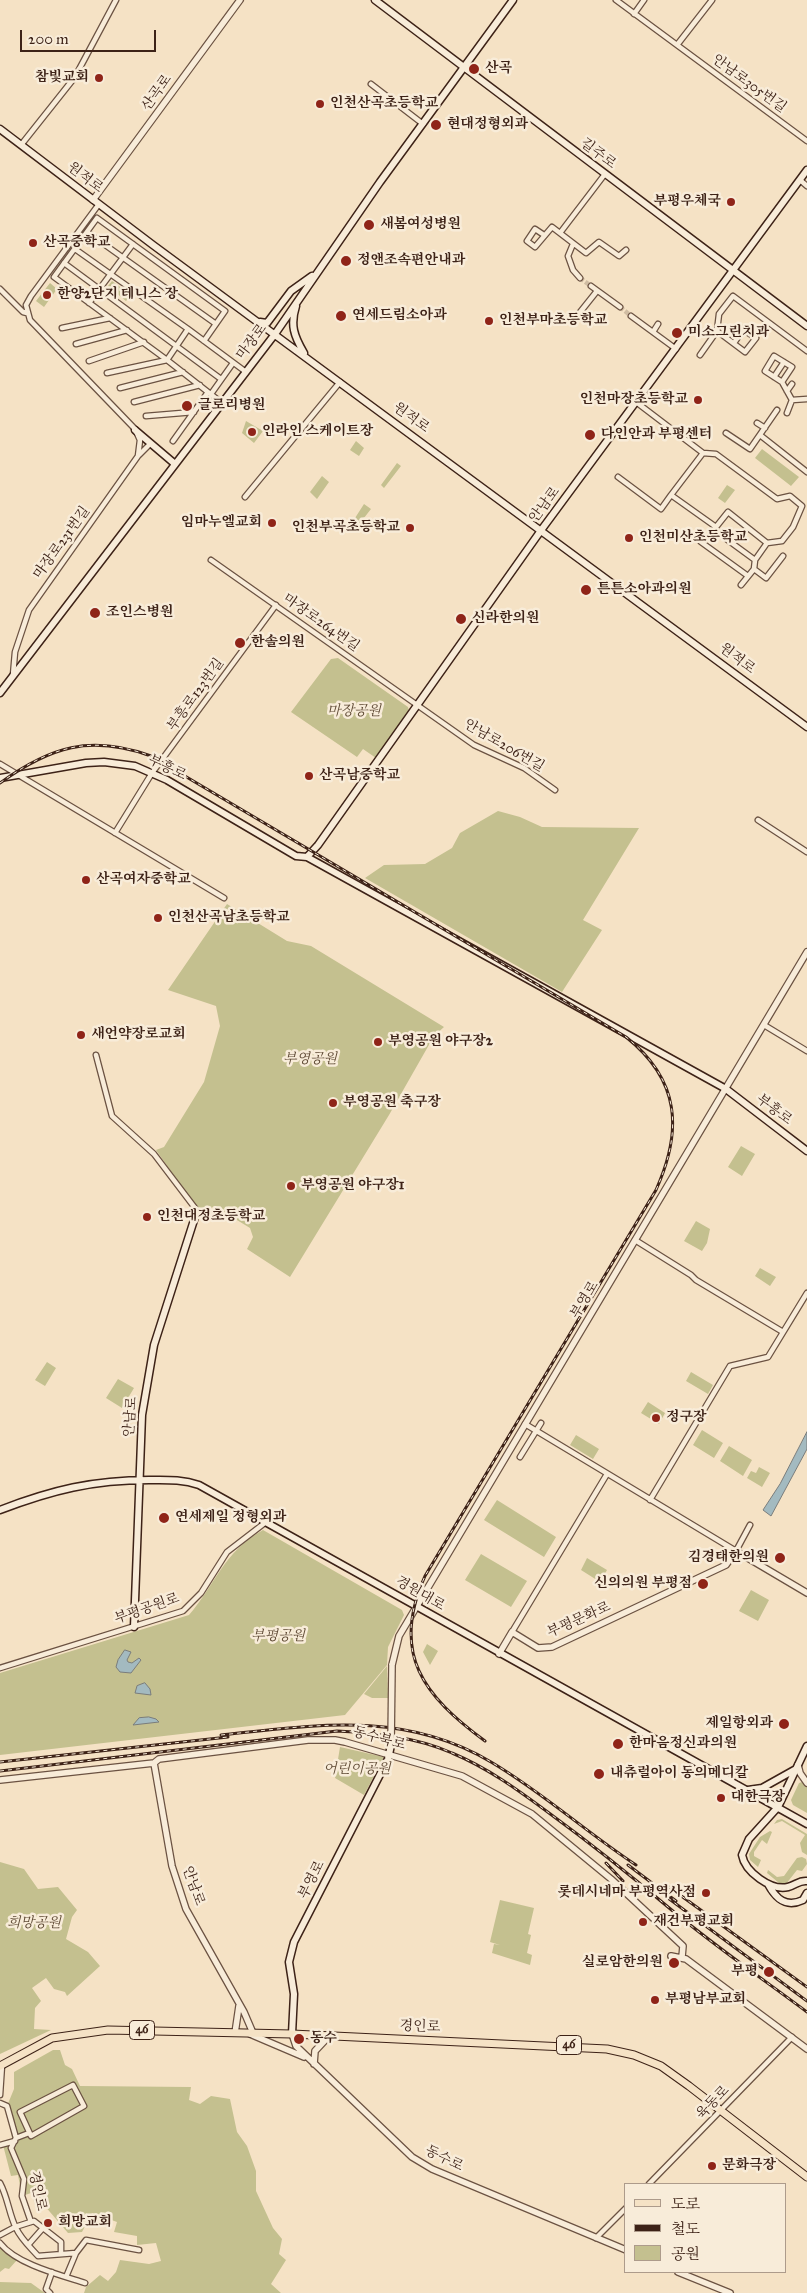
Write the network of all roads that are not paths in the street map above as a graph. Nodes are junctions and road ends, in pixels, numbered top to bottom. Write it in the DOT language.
graph roads {
  1 [pos="116,0"];
  2 [pos="240,0"];
  3 [pos="375,0"];
  4 [pos="513,0"];
  5 [pos="616,0"];
  6 [pos="644,0"];
  7 [pos="712,0"];
  8 [pos="634,14"];
  9 [pos="677,45"];
  10 [pos="464,67"];
  11 [pos="371,84"];
  12 [pos="423,124"];
  13 [pos="0,129"];
  14 [pos="807,141"];
  15 [pos="21,145"];
  16 [pos="807,170"];
  17 [pos="605,174"];
  18 [pos="800,180"];
  19 [pos="807,186"];
  20 [pos="93,200"];
  21 [pos="99,204"];
  22 [pos="87,232"];
  23 [pos="560,233"];
  24 [pos="544,235"];
  25 [pos="133,244"];
  26 [pos="573,244"];
  27 [pos="75,249"];
  28 [pos="626,250"];
  29 [pos="123,258"];
  30 [pos="64,263"];
  31 [pos="733,272"];
  32 [pos="111,275"];
  33 [pos="315,275"];
  34 [pos="580,278"];
  35 [pos="591,286"];
  36 [pos="0,289"];
  37 [pos="100,289"];
  38 [pos="597,291"];
  39 [pos="297,302"];
  40 [pos="89,303"];
  41 [pos="620,307"];
  42 [pos="26,313"];
  43 [pos="631,316"];
  44 [pos="110,318"];
  45 [pos="573,321"];
  46 [pos="259,322"];
  47 [pos="216,324"];
  48 [pos="658,324"];
  49 [pos="738,326"];
  50 [pos="807,326"];
  51 [pos="62,328"];
  52 [pos="188,329"];
  53 [pos="127,330"];
  54 [pos="743,330"];
  55 [pos="717,331"];
  56 [pos="653,332"];
  57 [pos="275,334"];
  58 [pos="204,341"];
  59 [pos="144,342"];
  60 [pos="734,343"];
  61 [pos="76,344"];
  62 [pos="176,346"];
  63 [pos="676,349"];
  64 [pos="807,351"];
  65 [pos="700,355"];
  66 [pos="306,356"];
  67 [pos="167,360"];
  68 [pos="90,361"];
  69 [pos="233,362"];
  70 [pos="784,362"];
  71 [pos="183,372"];
  72 [pos="246,372"];
  73 [pos="107,373"];
  74 [pos="774,377"];
  75 [pos="221,379"];
  76 [pos="340,382"];
  77 [pos="782,382"];
  78 [pos="792,384"];
  79 [pos="200,385"];
  80 [pos="120,388"];
  81 [pos="787,391"];
  82 [pos="210,393"];
  83 [pos="792,400"];
  84 [pos="807,401"];
  85 [pos="134,402"];
  86 [pos="222,402"];
  87 [pos="636,402"];
  88 [pos="777,410"];
  89 [pos="194,412"];
  90 [pos="787,412"];
  91 [pos="146,416"];
  92 [pos="758,423"];
  93 [pos="765,428"];
  94 [pos="135,430"];
  95 [pos="726,433"];
  96 [pos="760,435"];
  97 [pos="173,441"];
  98 [pos="150,444"];
  99 [pos="703,452"];
  100 [pos="138,456"];
  101 [pos="175,464"];
  102 [pos="807,472"];
  103 [pos="618,477"];
  104 [pos="671,494"];
  105 [pos="245,497"];
  106 [pos="716,527"];
  107 [pos="542,529"];
  108 [pos="701,542"];
  109 [pos="767,542"];
  110 [pos="783,556"];
  111 [pos="211,560"];
  112 [pos="755,560"];
  113 [pos="754,569"];
  114 [pos="748,576"];
  115 [pos="741,585"];
  116 [pos="276,605"];
  117 [pos="13,676"];
  118 [pos="0,693"];
  119 [pos="417,704"];
  120 [pos="807,727"];
  121 [pos="0,764"];
  122 [pos="152,773"];
  123 [pos="19,775"];
  124 [pos="1,778"];
  125 [pos="555,790"];
  126 [pos="758,820"];
  127 [pos="115,833"];
  128 [pos="807,852"];
  129 [pos="307,857"];
  130 [pos="224,898"];
  131 [pos="806,956"];
  132 [pos="764,1025"];
  133 [pos="807,1051"];
  134 [pos="96,1055"];
  135 [pos="726,1088"];
  136 [pos="807,1151"];
  137 [pos="195,1216"];
  138 [pos="635,1240"];
  139 [pos="807,1293"];
  140 [pos="783,1332"];
  141 [pos="541,1423"];
  142 [pos="525,1424"];
  143 [pos="536,1430"];
  144 [pos="520,1457"];
  145 [pos="607,1474"];
  146 [pos="140,1480"];
  147 [pos="650,1500"];
  148 [pos="0,1510"];
  149 [pos="266,1522"];
  150 [pos="750,1525"];
  151 [pos="736,1551"];
  152 [pos="807,1593"];
  153 [pos="416,1607"];
  154 [pos="134,1628"];
  155 [pos="512,1632"];
  156 [pos="499,1654"];
  157 [pos="0,1668"];
  158 [pos="391,1745"];
  159 [pos="807,1746"];
  160 [pos="389,1754"];
  161 [pos="154,1762"];
  162 [pos="798,1767"];
  163 [pos="0,1780"];
  164 [pos="807,1783"];
  165 [pos="744,1789"];
  166 [pos="778,1807"];
  167 [pos="807,1824"];
  168 [pos="807,1881"];
  169 [pos="768,1884"];
  170 [pos="807,1893"];
  171 [pos="671,1956"];
  172 [pos="682,1957"];
  173 [pos="239,2006"];
  174 [pos="235,2033"];
  175 [pos="250,2033"];
  176 [pos="292,2034"];
  177 [pos="330,2035"];
  178 [pos="792,2038"];
  179 [pos="807,2049"];
  180 [pos="312,2062"];
  181 [pos="1,2066"];
  182 [pos="0,2095"];
  183 [pos="0,2103"];
  184 [pos="721,2110"];
  185 [pos="29,2133"];
  186 [pos="16,2139"];
  187 [pos="0,2145"];
  188 [pos="807,2177"];
  189 [pos="0,2183"];
  190 [pos="650,2183"];
  191 [pos="624,2210"];
  192 [pos="31,2222"];
  193 [pos="15,2226"];
  194 [pos="43,2228"];
  195 [pos="0,2235"];
  196 [pos="596,2238"];
  197 [pos="0,2243"];
  198 [pos="28,2245"];
  199 [pos="624,2249"];
  200 [pos="139,2250"];
  201 [pos="76,2253"];
  202 [pos="61,2254"];
  203 [pos="38,2256"];
  204 [pos="36,2266"];
  205 [pos="52,2272"];
  206 [pos="680,2273"];
  207 [pos="66,2277"];
  208 [pos="85,2283"];
  209 [pos="50,2293"];
  210 [pos="730,2293"];
  1 -- 15 [label="street"];
  2 -- 20 [label="street, 산곡로"];
  3 -- 10 [label="main road, 길주로"];
  4 -- 10 [label="main road, 마장로"];
  5 -- 8 [label="street, 안남로305번길"];
  6 -- 8 [label="street"];
  7 -- 9 [label="street"];
  8 -- 9 [label="street, 안남로305번길"];
  9 -- 14 [label="street, 안남로305번길"];
  10 -- 12 [label="main road, 마장로"];
  10 -- 17 [label="main road, 길주로"];
  11 -- 12 [label="street"];
  12 -- 33 [label="main road, 마장로"];
  13 -- 15 [label="main road, 원적로"];
  15 -- 20 [label="main road, 원적로"];
  16 -- 18 [label="main road, 안남로"];
  17 -- 23 [label="street"];
  17 -- 31 [label="main road, 길주로"];
  18 -- 19 [label="street"];
  18 -- 31 [label="main road, 안남로"];
  20 -- 21 [label="main road, 원적로"];
  21 -- 42 [label="street"];
  21 -- 46 [label="main road, 원적로"];
  22 -- 25 [label="street"];
  22 -- 27 [label="street"];
  22 -- 29 [label="street"];
  23 -- 24 [label="street"];
  23 -- 26 [label="street"];
  25 -- 29 [label="street"];
  25 -- 47 [label="street"];
  26 -- 28 [label="street"];
  26 -- 34 [label="street"];
  27 -- 30 [label="street"];
  27 -- 32 [label="street"];
  29 -- 32 [label="street"];
  29 -- 47 [label="street"];
  30 -- 37 [label="street"];
  30 -- 40 [label="street"];
  31 -- 50 [label="main road, 길주로"];
  31 -- 63 [label="main road, 안남로"];
  32 -- 37 [label="street"];
  32 -- 52 [label="street"];
  33 -- 39 [label="main road, 마장로"];
  33 -- 46 [label="main road"];
  35 -- 38 [label="street"];
  36 -- 42 [label="street"];
  37 -- 40 [label="street"];
  37 -- 62 [label="street"];
  38 -- 41 [label="street"];
  38 -- 45 [label="street"];
  39 -- 57 [label="main road, 마장로"];
  39 -- 66 [label="main road"];
  40 -- 44 [label="street"];
  42 -- 94 [label="street"];
  43 -- 56 [label="street"];
  44 -- 51 [label="street"];
  44 -- 53 [label="street"];
  46 -- 57 [label="main road, 원적로"];
  47 -- 58 [label="street"];
  48 -- 56 [label="street"];
  49 -- 54 [label="street"];
  52 -- 58 [label="street"];
  52 -- 62 [label="street"];
  53 -- 59 [label="street"];
  53 -- 61 [label="street"];
  54 -- 60 [label="street"];
  54 -- 60 [label="street"];
  55 -- 60 [label="street"];
  55 -- 64 [label="street"];
  55 -- 65 [label="street"];
  56 -- 63 [label="street"];
  57 -- 66 [label="main road, 원적로"];
  57 -- 72 [label="main road, 마장로"];
  58 -- 69 [label="street"];
  59 -- 67 [label="street"];
  59 -- 68 [label="street"];
  62 -- 67 [label="street"];
  62 -- 75 [label="street"];
  63 -- 87 [label="main road, 안남로"];
  66 -- 76 [label="main road, 원적로"];
  67 -- 71 [label="street"];
  67 -- 73 [label="street"];
  69 -- 72 [label="street"];
  69 -- 75 [label="street"];
  70 -- 74 [label="street"];
  70 -- 74 [label="street"];
  70 -- 77 [label="street"];
  71 -- 79 [label="street"];
  71 -- 80 [label="street"];
  72 -- 86 [label="main road, 마장로"];
  74 -- 77 [label="street"];
  75 -- 82 [label="street"];
  76 -- 105 [label="street"];
  76 -- 107 [label="main road, 원적로"];
  77 -- 81 [label="street"];
  78 -- 81 [label="street"];
  79 -- 82 [label="street"];
  79 -- 85 [label="street"];
  81 -- 83 [label="street"];
  82 -- 86 [label="street"];
  82 -- 89 [label="street"];
  83 -- 84 [label="street"];
  83 -- 90 [label="street"];
  86 -- 101 [label="main road, 마장로"];
  87 -- 99 [label="street"];
  87 -- 107 [label="main road, 안남로"];
  88 -- 93 [label="street"];
  89 -- 91 [label="street"];
  89 -- 97 [label="street"];
  92 -- 93 [label="street"];
  93 -- 96 [label="street"];
  94 -- 98 [label="main road"];
  94 -- 100 [label="street"];
  95 -- 96 [label="street"];
  96 -- 102 [label="street"];
  98 -- 100 [label="street, 마장로231번길"];
  98 -- 101 [label="main road"];
  99 -- 104 [label="street"];
  99 -- 109 [label="street"];
  100 -- 117 [label="street, 마장로231번길"];
  101 -- 117 [label="main road, 마장로"];
  103 -- 104 [label="street"];
  104 -- 106 [label="street"];
  106 -- 109 [label="street"];
  106 -- 112 [label="street"];
  107 -- 119 [label="main road, 안남로"];
  107 -- 120 [label="main road, 원적로"];
  108 -- 114 [label="street"];
  109 -- 112 [label="street"];
  110 -- 113 [label="street"];
  111 -- 116 [label="street, 마장로264번길"];
  112 -- 113 [label="street"];
  113 -- 114 [label="street"];
  114 -- 115 [label="street"];
  116 -- 119 [label="street, 마장로264번길"];
  116 -- 122 [label="street, 부흥로123번길"];
  117 -- 118 [label="main road, 마장로"];
  119 -- 125 [label="street, 안남로206번길"];
  119 -- 129 [label="main road, 안남로"];
  121 -- 123 [label="street"];
  122 -- 123 [label="main road, 부흥로"];
  122 -- 127 [label="street, 부흥로123번길"];
  122 -- 129 [label="main road, 부흥로"];
  123 -- 124 [label="main road, 부흥로"];
  123 -- 127 [label="street"];
  126 -- 128 [label="street"];
  127 -- 130 [label="street"];
  129 -- 135 [label="main road, 부흥로"];
  131 -- 132 [label="street, 부영로"];
  132 -- 133 [label="street"];
  132 -- 135 [label="street, 부영로"];
  134 -- 137 [label="street"];
  135 -- 136 [label="main road, 부흥로"];
  135 -- 138 [label="street, 부영로"];
  137 -- 146 [label="main road, 안남로"];
  138 -- 140 [label="street"];
  138 -- 142 [label="street, 부영로"];
  139 -- 140 [label="street"];
  140 -- 147 [label="street"];
  141 -- 143 [label="street"];
  142 -- 143 [label="street"];
  142 -- 153 [label="street, 부영로"];
  143 -- 144 [label="street"];
  143 -- 145 [label="street"];
  145 -- 147 [label="street"];
  145 -- 155 [label="street"];
  146 -- 148 [label="main road, 경원대로"];
  146 -- 149 [label="main road, 경원대로"];
  146 -- 154 [label="main road, 안남로"];
  147 -- 151 [label="street"];
  149 -- 153 [label="main road, 경원대로"];
  149 -- 154 [label="street, 부평공원로"];
  150 -- 151 [label="street"];
  151 -- 152 [label="street"];
  151 -- 155 [label="street, 부평문화로"];
  153 -- 156 [label="main road, 경원대로"];
  153 -- 158 [label="street, 부영로, bridge"];
  154 -- 157 [label="street, 부평공원로"];
  155 -- 156 [label="street"];
  156 -- 165 [label="main road, 경원대로"];
  158 -- 160 [label="main road, 부영로"];
  159 -- 162 [label="main road"];
  160 -- 161 [label="street, 동수북로"];
  160 -- 172 [label="street, 동수북로"];
  160 -- 176 [label="main road, 부영로"];
  161 -- 163 [label="street, 동수북로"];
  161 -- 173 [label="street, 안남로"];
  162 -- 164 [label="street"];
  162 -- 165 [label="main road"];
  162 -- 166 [label="main road"];
  165 -- 166 [label="main road, 경원대로"];
  166 -- 167 [label="main road, 경원대로"];
  166 -- 169 [label="main road"];
  168 -- 169 [label="main road"];
  169 -- 170 [label="main road"];
  171 -- 172 [label="street"];
  172 -- 178 [label="street"];
  173 -- 174 [label="street"];
  173 -- 175 [label="street, 안남로"];
  174 -- 175 [label="main road, 경인로 / 46"];
  174 -- 181 [label="main road, 경인로 / 46"];
  175 -- 176 [label="main road, 경인로 / 46"];
  175 -- 180 [label="street"];
  176 -- 177 [label="main road, 경인로 / 46"];
  176 -- 180 [label="street, 동수로"];
  177 -- 180 [label="street"];
  177 -- 184 [label="main road, 경인로 / 46"];
  178 -- 179 [label="street"];
  178 -- 184 [label="street, 육동로"];
  180 -- 196 [label="street, 동수로"];
  181 -- 182 [label="street"];
  183 -- 186 [label="street, 경인로"];
  184 -- 188 [label="main road, 경인로 / 46"];
  184 -- 190 [label="street, 육동로"];
  185 -- 185 [label="street"];
  185 -- 186 [label="street"];
  186 -- 187 [label="street"];
  186 -- 192 [label="street, 경인로"];
  189 -- 193 [label="street"];
  191 -- 196 [label="street"];
  192 -- 193 [label="street"];
  192 -- 194 [label="street"];
  193 -- 195 [label="street"];
  193 -- 198 [label="street"];
  194 -- 198 [label="street"];
  194 -- 202 [label="street"];
  196 -- 199 [label="street, 동수로"];
  197 -- 204 [label="street"];
  198 -- 203 [label="street"];
  200 -- 201 [label="street"];
  201 -- 202 [label="street"];
  201 -- 207 [label="street"];
  202 -- 203 [label="street"];
  203 -- 204 [label="street"];
  204 -- 205 [label="street"];
  205 -- 207 [label="street"];
  205 -- 209 [label="street"];
  206 -- 210 [label="street"];
  207 -- 208 [label="street"];
}
